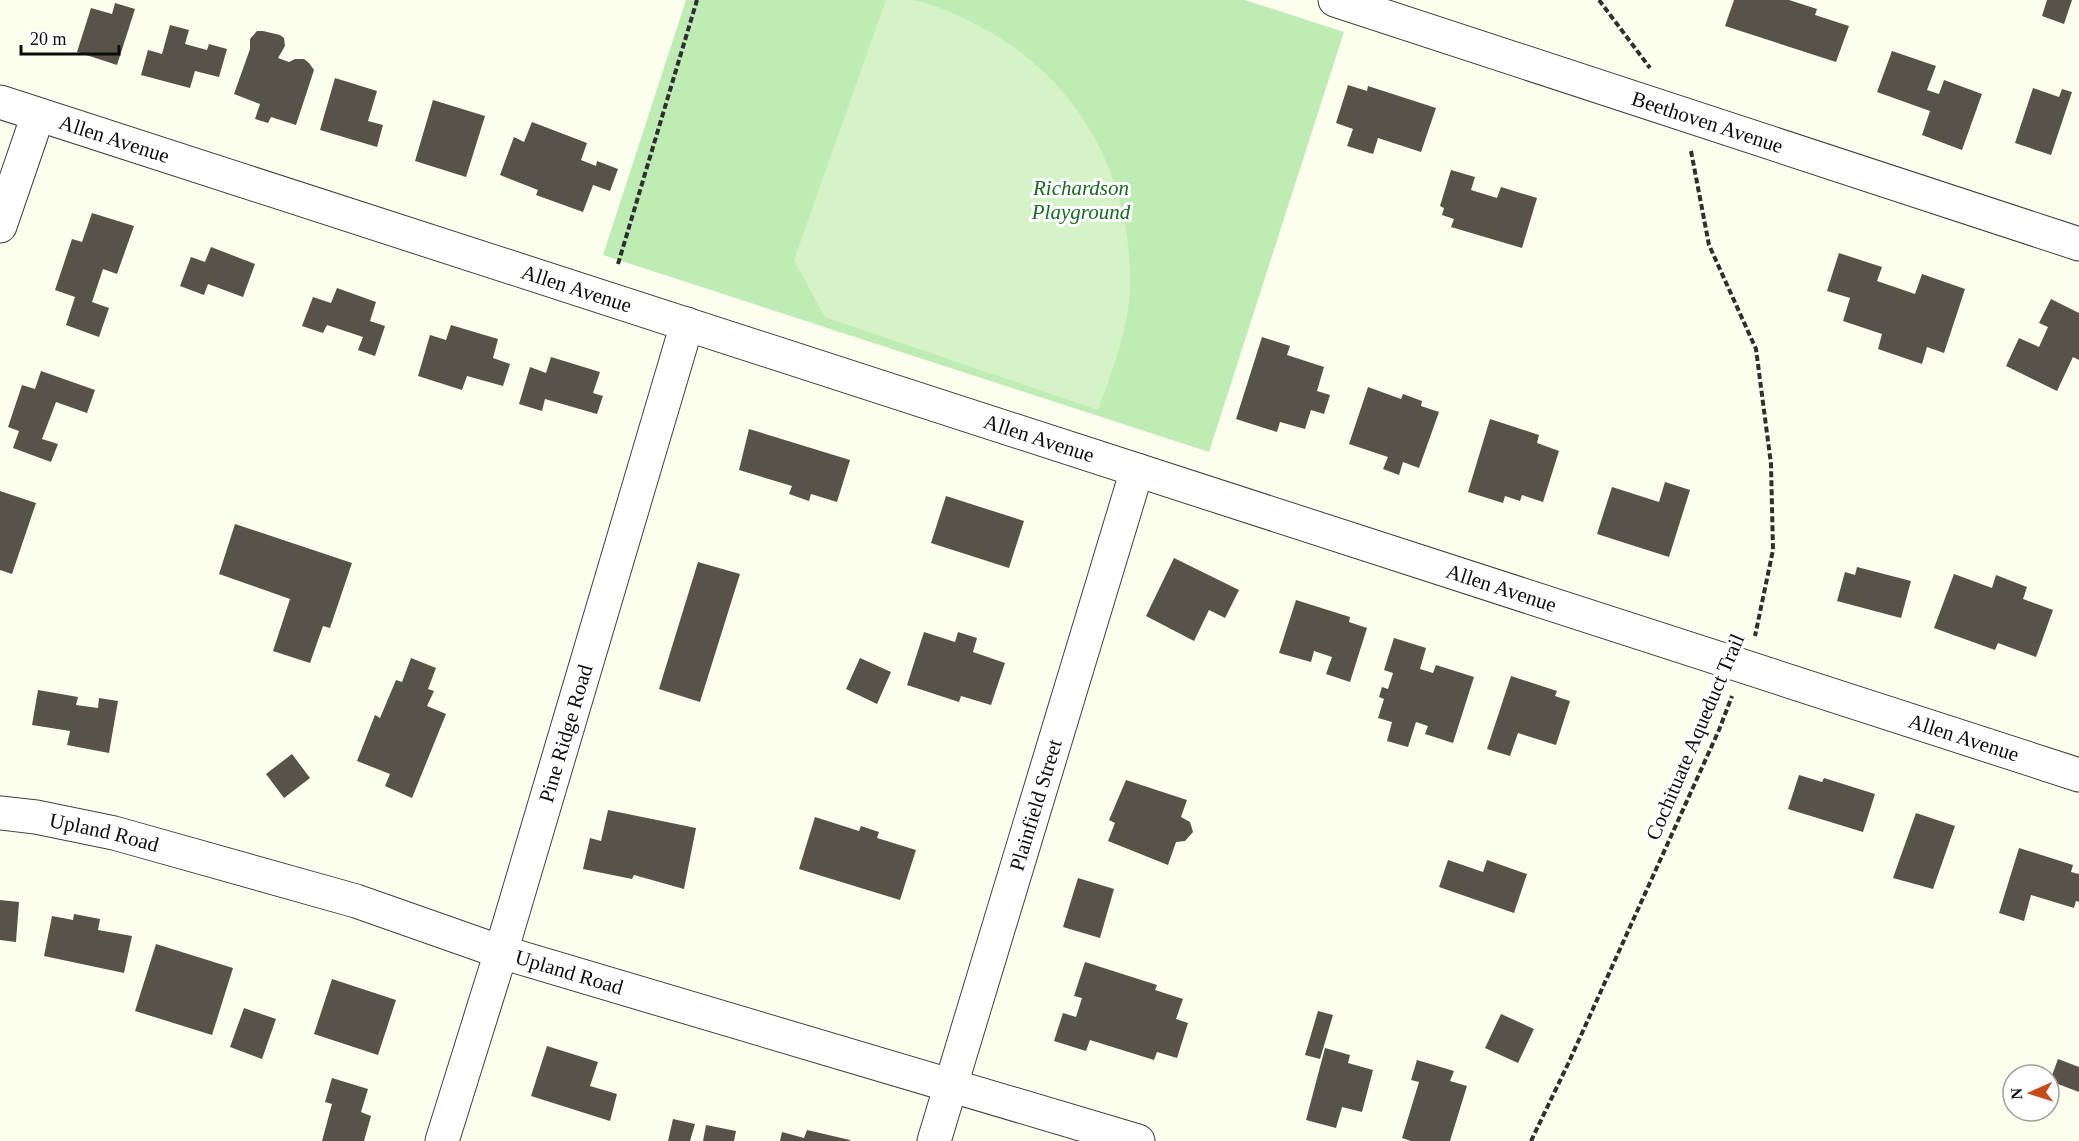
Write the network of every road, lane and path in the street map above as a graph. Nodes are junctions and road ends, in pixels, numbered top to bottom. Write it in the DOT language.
graph roads {
  1 [pos="697,0"];
  2 [pos="1335,0"];
  3 [pos="1599,0"];
  4 [pos="0,102"];
  5 [pos="1684,114"];
  6 [pos="38,115"];
  7 [pos="0,226"];
  8 [pos="2079,244"];
  9 [pos="618,264"];
  10 [pos="687,324"];
  11 [pos="1137,470"];
  12 [pos="1743,666"];
  13 [pos="2079,775"];
  14 [pos="0,813"];
  15 [pos="501,952"];
  16 [pos="952,1084"];
  17 [pos="442,1141"];
  18 [pos="934,1141"];
  19 [pos="1138,1141"];
  20 [pos="1532,1141"];
  1 -- 9 [label="path"];
  2 -- 5 [label="street, Beethoven Avenue"];
  3 -- 5 [label="path, Cochituate Aqueduct Trail"];
  4 -- 6 [label="street, Allen Avenue"];
  5 -- 8 [label="street, Beethoven Avenue"];
  5 -- 12 [label="path, Cochituate Aqueduct Trail"];
  6 -- 7 [label="street"];
  6 -- 10 [label="street, Allen Avenue"];
  10 -- 11 [label="street, Allen Avenue"];
  10 -- 15 [label="street, Pine Ridge Road"];
  11 -- 12 [label="street, Allen Avenue"];
  11 -- 16 [label="street, Plainfield Street"];
  12 -- 13 [label="street, Allen Avenue"];
  12 -- 20 [label="path, Cochituate Aqueduct Trail"];
  14 -- 15 [label="street, Upland Road"];
  15 -- 16 [label="street, Upland Road"];
  15 -- 17 [label="street, Pine Ridge Road"];
  16 -- 18 [label="street, Plainfield Street"];
  16 -- 19 [label="street, Upland Road"];
}
